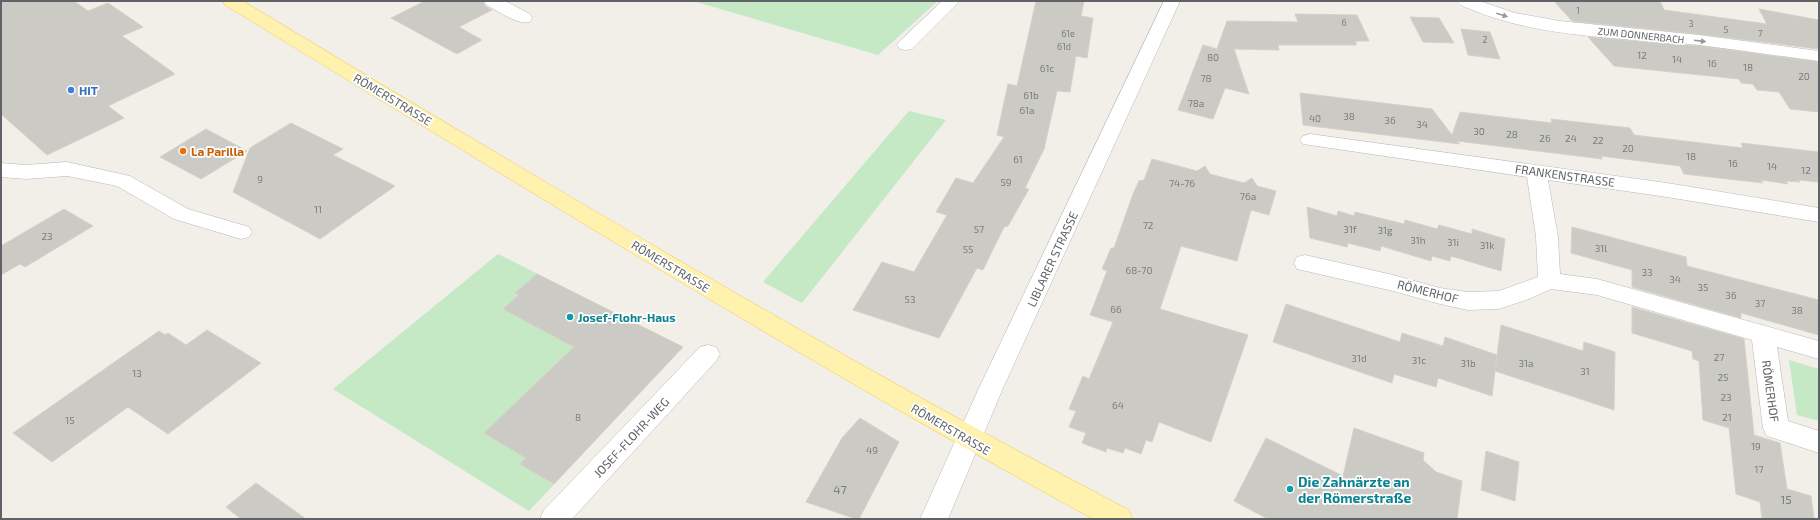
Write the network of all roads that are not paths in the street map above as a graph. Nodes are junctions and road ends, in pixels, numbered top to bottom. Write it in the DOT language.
graph roads {
  1 [pos="231,1"];
  2 [pos="492,1"];
  3 [pos="952,1"];
  4 [pos="1172,1"];
  5 [pos="1465,1"];
  6 [pos="524,18"];
  7 [pos="906,45"];
  8 [pos="1819,56"];
  9 [pos="1310,140"];
  10 [pos="1,170"];
  11 [pos="1536,171"];
  12 [pos="1819,216"];
  13 [pos="241,232"];
  14 [pos="1305,263"];
  15 [pos="1549,281"];
  16 [pos="1763,334"];
  17 [pos="1819,350"];
  18 [pos="708,354"];
  19 [pos="970,440"];
  20 [pos="1819,442"];
  21 [pos="554,519"];
  22 [pos="934,519"];
  23 [pos="1119,519"];
  1 -- 19 [label="main road, RÖMERSTRASSE"];
  2 -- 6 [label="street"];
  3 -- 7 [label="street"];
  4 -- 19 [label="street, LIBLARER STRASSE"];
  5 -- 8 [label="street, ZUM DONNERBACH, one-way"];
  9 -- 11 [label="street, FRANKENSTRASSE"];
  10 -- 13 [label="street"];
  11 -- 12 [label="street, FRANKENSTRASSE"];
  11 -- 15 [label="street"];
  14 -- 15 [label="street, RÖMERHOF"];
  15 -- 16 [label="street"];
  16 -- 17 [label="street"];
  16 -- 20 [label="street, RÖMERHOF"];
  18 -- 21 [label="street, JOSEF-FLOHR-WEG"];
  19 -- 22 [label="street, LIBLARER STRASSE"];
  19 -- 23 [label="main road, RÖMERSTRASSE"];
}
